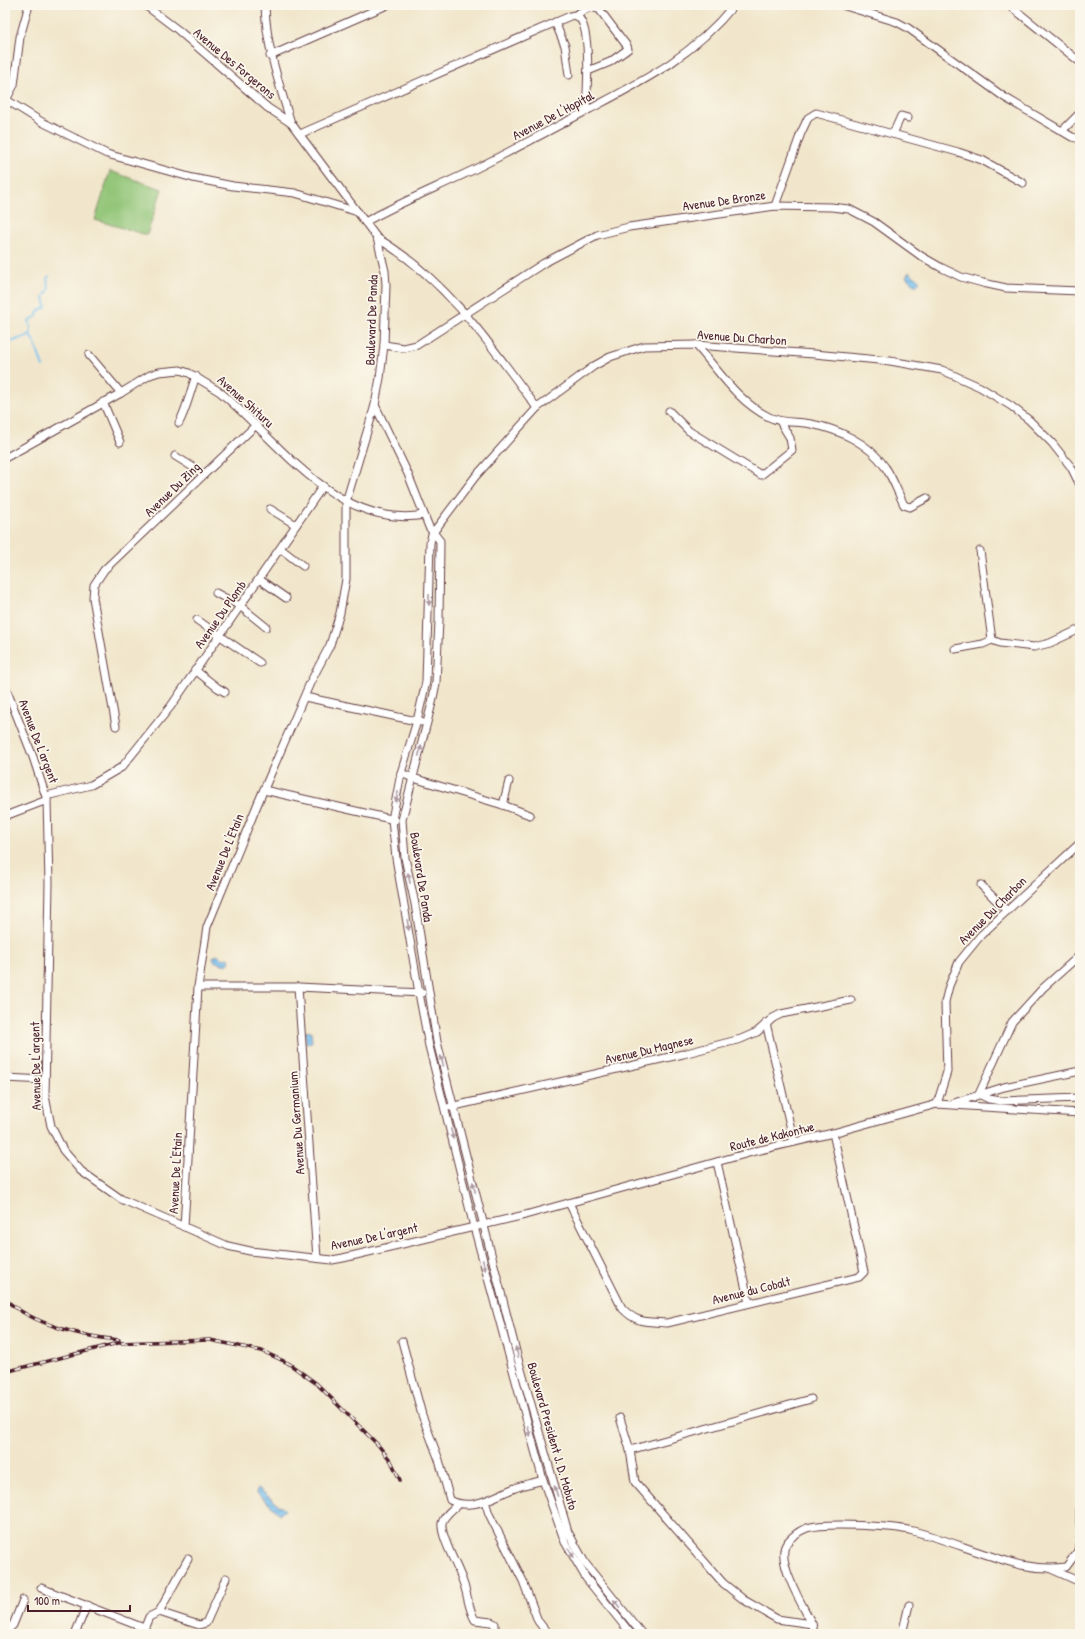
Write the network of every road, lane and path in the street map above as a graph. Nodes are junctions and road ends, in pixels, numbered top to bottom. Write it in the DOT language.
graph roads {
  1 [pos="30,5"];
  2 [pos="145,5"];
  3 [pos="265,5"];
  4 [pos="387,5"];
  5 [pos="734,5"];
  6 [pos="842,5"];
  7 [pos="1009,5"];
  8 [pos="581,7"];
  9 [pos="575,15"];
  10 [pos="555,22"];
  11 [pos="270,56"];
  12 [pos="1080,62"];
  13 [pos="588,71"];
  14 [pos="569,75"];
  15 [pos="6,99"];
  16 [pos="586,111"];
  17 [pos="1080,112"];
  18 [pos="908,118"];
  19 [pos="291,123"];
  20 [pos="1063,130"];
  21 [pos="300,134"];
  22 [pos="893,134"];
  23 [pos="1080,139"];
  24 [pos="1023,183"];
  25 [pos="775,206"];
  26 [pos="358,212"];
  27 [pos="365,222"];
  28 [pos="377,238"];
  29 [pos="1080,291"];
  30 [pos="465,314"];
  31 [pos="384,345"];
  32 [pos="696,345"];
  33 [pos="89,355"];
  34 [pos="196,376"];
  35 [pos="121,393"];
  36 [pos="103,402"];
  37 [pos="375,405"];
  38 [pos="537,408"];
  39 [pos="669,411"];
  40 [pos="782,422"];
  41 [pos="179,423"];
  42 [pos="256,425"];
  43 [pos="120,442"];
  44 [pos="174,456"];
  45 [pos="5,458"];
  46 [pos="204,474"];
  47 [pos="1080,485"];
  48 [pos="322,486"];
  49 [pos="928,498"];
  50 [pos="346,502"];
  51 [pos="270,509"];
  52 [pos="424,515"];
  53 [pos="296,525"];
  54 [pos="432,534"];
  55 [pos="281,549"];
  56 [pos="980,551"];
  57 [pos="303,566"];
  58 [pos="259,579"];
  59 [pos="430,580"];
  60 [pos="440,580"];
  61 [pos="216,593"];
  62 [pos="286,598"];
  63 [pos="240,606"];
  64 [pos="197,620"];
  65 [pos="429,621"];
  66 [pos="439,621"];
  67 [pos="266,627"];
  68 [pos="1080,629"];
  69 [pos="220,635"];
  70 [pos="992,640"];
  71 [pos="954,649"];
  72 [pos="260,663"];
  73 [pos="195,670"];
  74 [pos="5,686"];
  75 [pos="226,692"];
  76 [pos="304,697"];
  77 [pos="417,721"];
  78 [pos="427,724"];
  79 [pos="116,726"];
  80 [pos="401,773"];
  81 [pos="413,778"];
  82 [pos="509,781"];
  83 [pos="264,790"];
  84 [pos="47,798"];
  85 [pos="503,805"];
  86 [pos="530,815"];
  87 [pos="6,817"];
  88 [pos="392,820"];
  89 [pos="402,820"];
  90 [pos="1080,843"];
  91 [pos="981,885"];
  92 [pos="1007,911"];
  93 [pos="1080,955"];
  94 [pos="198,987"];
  95 [pos="298,987"];
  96 [pos="419,993"];
  97 [pos="428,993"];
  98 [pos="852,1000"];
  99 [pos="766,1023"];
  100 [pos="1080,1071"];
  101 [pos="5,1078"];
  102 [pos="45,1080"];
  103 [pos="979,1094"];
  104 [pos="1080,1098"];
  105 [pos="937,1104"];
  106 [pos="952,1104"];
  107 [pos="454,1107"];
  108 [pos="446,1108"];
  109 [pos="1080,1112"];
  110 [pos="833,1133"];
  111 [pos="794,1142"];
  112 [pos="717,1162"];
  113 [pos="569,1203"];
  114 [pos="483,1225"];
  115 [pos="184,1227"];
  116 [pos="474,1227"];
  117 [pos="317,1258"];
  118 [pos="748,1303"];
  119 [pos="402,1341"];
  120 [pos="811,1400"];
  121 [pos="533,1412"];
  122 [pos="525,1415"];
  123 [pos="620,1418"];
  124 [pos="630,1450"];
  125 [pos="543,1480"];
  126 [pos="485,1501"];
  127 [pos="458,1504"];
  128 [pos="1080,1510"];
  129 [pos="1080,1525"];
  130 [pos="1080,1539"];
  131 [pos="188,1559"];
  132 [pos="1051,1569"];
  133 [pos="226,1578"];
  134 [pos="1080,1582"];
  135 [pos="41,1588"];
  136 [pos="24,1600"];
  137 [pos="87,1605"];
  138 [pos="909,1605"];
  139 [pos="159,1612"];
  140 [pos="812,1624"];
  141 [pos="143,1631"];
  142 [pos="5,1632"];
  143 [pos="75,1634"];
  144 [pos="495,1634"];
  145 [pos="548,1634"];
  146 [pos="630,1634"];
  147 [pos="642,1634"];
  148 [pos="814,1634"];
  149 [pos="902,1634"];
  1 -- 15 [label="street"];
  2 -- 19 [label="street, Avenue Des Forgerons"];
  3 -- 11 [label="street"];
  4 -- 11 [label="street"];
  5 -- 16 [label="street, Avenue De L'Hopital"];
  6 -- 20 [label="street"];
  7 -- 12 [label="street"];
  8 -- 9 [label="street"];
  8 -- 13 [label="street"];
  9 -- 10 [label="street"];
  9 -- 13 [label="street"];
  10 -- 14 [label="street"];
  10 -- 21 [label="street"];
  11 -- 19 [label="street"];
  13 -- 16 [label="street"];
  15 -- 26 [label="street"];
  16 -- 27 [label="street, Avenue De L'Hopital"];
  17 -- 20 [label="street"];
  18 -- 22 [label="street"];
  19 -- 21 [label="street, Boulevard De Panda"];
  20 -- 23 [label="street"];
  21 -- 26 [label="street, Boulevard De Panda"];
  22 -- 24 [label="street"];
  22 -- 25 [label="street"];
  25 -- 29 [label="street, Avenue De Bronze"];
  25 -- 30 [label="street, Avenue De Bronze"];
  26 -- 27 [label="street, Boulevard De Panda"];
  27 -- 28 [label="street, Boulevard De Panda"];
  28 -- 30 [label="street"];
  28 -- 31 [label="street, Boulevard De Panda"];
  30 -- 31 [label="street, Avenue De Bronze"];
  30 -- 38 [label="street"];
  31 -- 37 [label="street, Boulevard De Panda"];
  32 -- 38 [label="street, Avenue Du Charbon"];
  32 -- 40 [label="street"];
  32 -- 47 [label="street, Avenue Du Charbon"];
  33 -- 35 [label="street"];
  34 -- 35 [label="street, Avenue Shituru"];
  34 -- 41 [label="street"];
  34 -- 42 [label="street, Avenue Shituru"];
  35 -- 36 [label="street, Avenue Shituru"];
  36 -- 43 [label="street"];
  36 -- 45 [label="street, Avenue Shituru"];
  37 -- 50 [label="street, Avenue De L'Etain"];
  37 -- 52 [label="street, Boulevard De Panda"];
  38 -- 54 [label="street, Avenue Du Charbon"];
  39 -- 40 [label="street"];
  40 -- 49 [label="street"];
  42 -- 46 [label="street, Avenue Du Zing"];
  42 -- 48 [label="street, Avenue Shituru"];
  44 -- 46 [label="street"];
  46 -- 79 [label="street, Avenue Du Zing"];
  48 -- 50 [label="street, Avenue Shituru"];
  48 -- 53 [label="street, Avenue Du Plomb"];
  50 -- 52 [label="street, Avenue Shituru"];
  50 -- 76 [label="street, Avenue De L'Etain"];
  51 -- 53 [label="street"];
  52 -- 54 [label="street, Boulevard De Panda"];
  53 -- 55 [label="street, Avenue Du Plomb"];
  54 -- 59 [label="street, Boulevard De Panda"];
  54 -- 60 [label="street, Boulevard De Panda"];
  55 -- 57 [label="street"];
  55 -- 58 [label="street, Avenue Du Plomb"];
  56 -- 70 [label="street"];
  58 -- 62 [label="street"];
  58 -- 63 [label="street, Avenue Du Plomb"];
  59 -- 60 [label="street"];
  59 -- 65 [label="street, Boulevard De Panda, one-way"];
  60 -- 66 [label="street, Boulevard De Panda"];
  61 -- 63 [label="street"];
  63 -- 67 [label="street"];
  63 -- 69 [label="street, Avenue Du Plomb"];
  64 -- 69 [label="street"];
  65 -- 66 [label="street"];
  65 -- 77 [label="street, Boulevard De Panda"];
  66 -- 78 [label="street, Boulevard De Panda"];
  68 -- 70 [label="street"];
  69 -- 72 [label="street"];
  69 -- 73 [label="street, Avenue Du Plomb"];
  70 -- 71 [label="street"];
  73 -- 75 [label="street"];
  73 -- 84 [label="street, Avenue Du Plomb"];
  74 -- 84 [label="street, Avenue De L'argent"];
  76 -- 77 [label="street"];
  76 -- 83 [label="street, Avenue De L'Etain"];
  77 -- 78 [label="street"];
  77 -- 80 [label="street, Boulevard De Panda"];
  81 -- 78 [label="street, Boulevard De Panda, one-way"];
  80 -- 81 [label="street"];
  80 -- 88 [label="street, Boulevard De Panda, one-way"];
  81 -- 85 [label="street"];
  81 -- 89 [label="street, Boulevard De Panda"];
  82 -- 85 [label="street"];
  83 -- 88 [label="street"];
  83 -- 94 [label="street, Avenue De L'Etain"];
  84 -- 87 [label="street, Avenue Du Plomb"];
  84 -- 102 [label="street, Avenue De L'argent"];
  85 -- 86 [label="street"];
  88 -- 89 [label="street"];
  88 -- 96 [label="street, Boulevard De Panda, one-way"];
  97 -- 89 [label="street, Boulevard De Panda, one-way"];
  90 -- 92 [label="street, Avenue Du Charbon"];
  91 -- 92 [label="street"];
  92 -- 105 [label="street, Avenue Du Charbon"];
  93 -- 103 [label="street"];
  94 -- 95 [label="street"];
  94 -- 115 [label="street, Avenue De L'Etain"];
  95 -- 96 [label="street"];
  95 -- 117 [label="street, Avenue Du Germanium"];
  96 -- 97 [label="street"];
  96 -- 108 [label="street, Boulevard De Panda"];
  107 -- 97 [label="street, Boulevard De Panda, one-way"];
  98 -- 99 [label="street, Avenue Du Magnese"];
  99 -- 107 [label="street, Avenue Du Magnese"];
  99 -- 111 [label="street"];
  100 -- 103 [label="street"];
  101 -- 102 [label="street"];
  102 -- 115 [label="street, Avenue De L'argent"];
  103 -- 104 [label="street"];
  103 -- 106 [label="street"];
  105 -- 106 [label="street, Route de Kakontwe"];
  105 -- 110 [label="street, Route de Kakontwe"];
  106 -- 109 [label="street, Route de Kakontwe"];
  107 -- 108 [label="street, Avenue Du Magnese"];
  114 -- 107 [label="street, Boulevard De Panda, one-way"];
  108 -- 116 [label="street, Boulevard De Panda, one-way"];
  110 -- 111 [label="street, Route de Kakontwe"];
  110 -- 118 [label="street, Avenue du Cobalt"];
  111 -- 112 [label="street, Route de Kakontwe"];
  112 -- 113 [label="street, Route de Kakontwe"];
  112 -- 118 [label="street"];
  113 -- 114 [label="street, Route de Kakontwe"];
  113 -- 118 [label="street, Avenue du Cobalt"];
  114 -- 116 [label="street, Route de Kakontwe"];
  121 -- 114 [label="street, Boulevard President J. D. Mobuto, one-way"];
  115 -- 117 [label="street, Avenue De L'argent"];
  116 -- 117 [label="street, Avenue De L'argent"];
  116 -- 122 [label="street, Boulevard President J. D. Mobuto, one-way"];
  119 -- 127 [label="street"];
  120 -- 124 [label="street"];
  121 -- 122 [label="street"];
  147 -- 121 [label="street, Boulevard President J. D. Mobuto, one-way"];
  122 -- 125 [label="street, Boulevard President J. D. Mobuto, one-way"];
  123 -- 124 [label="street"];
  124 -- 140 [label="street"];
  125 -- 126 [label="street"];
  125 -- 146 [label="street, Boulevard President J. D. Mobuto, one-way"];
  126 -- 127 [label="street"];
  126 -- 145 [label="street"];
  127 -- 144 [label="street"];
  128 -- 129 [label="street"];
  130 -- 132 [label="street"];
  131 -- 139 [label="street"];
  132 -- 134 [label="street"];
  132 -- 140 [label="street"];
  133 -- 139 [label="street"];
  135 -- 137 [label="street"];
  136 -- 142 [label="street"];
  137 -- 141 [label="street"];
  137 -- 143 [label="street"];
  138 -- 149 [label="street"];
  139 -- 141 [label="street"];
  140 -- 148 [label="street"];
}
